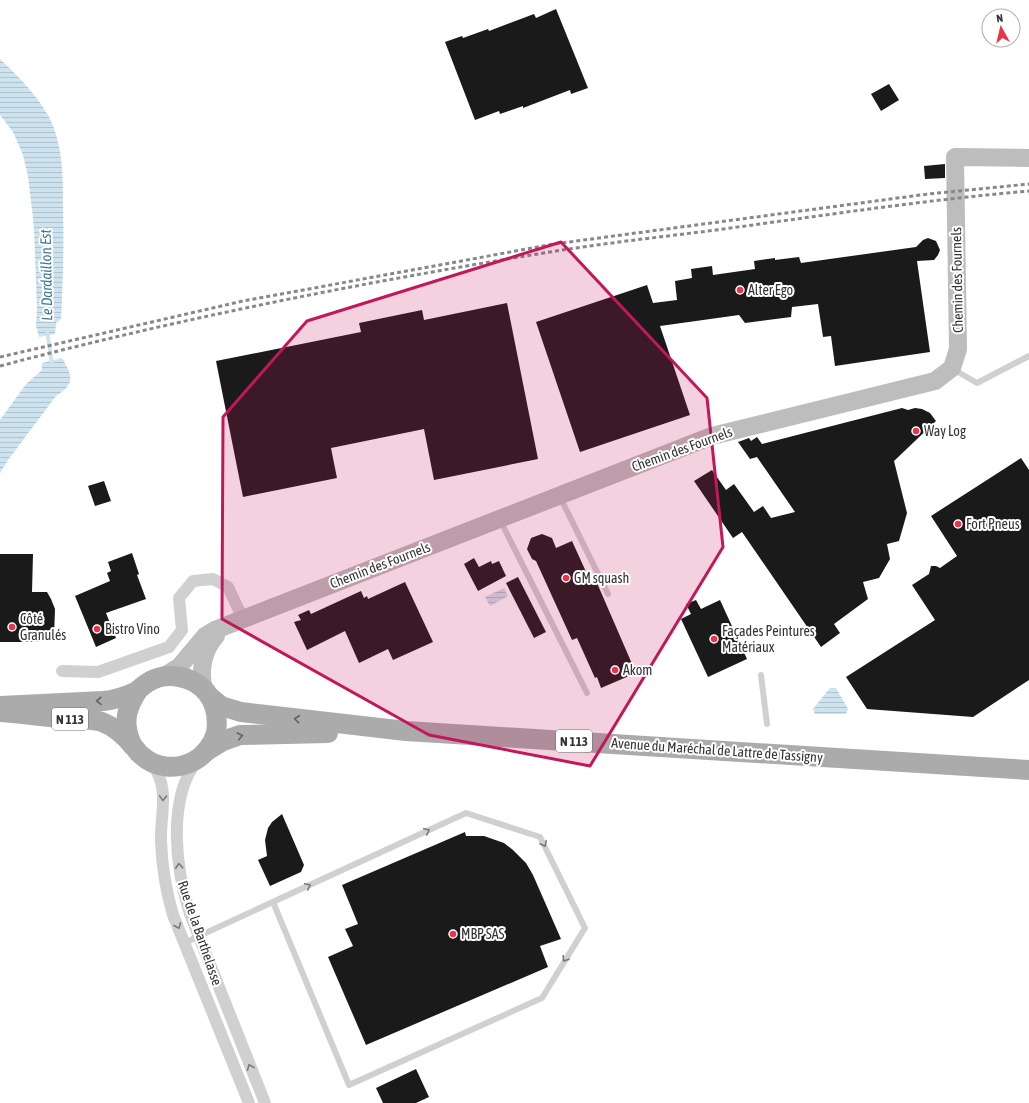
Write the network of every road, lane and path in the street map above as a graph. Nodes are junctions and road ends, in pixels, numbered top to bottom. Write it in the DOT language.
graph roads {
  1 [pos="1029,158"];
  2 [pos="1029,356"];
  3 [pos="952,368"];
  4 [pos="560,495"];
  5 [pos="500,519"];
  6 [pos="608,594"];
  7 [pos="239,621"];
  8 [pos="62,671"];
  9 [pos="761,675"];
  10 [pos="164,676"];
  11 [pos="137,692"];
  12 [pos="207,693"];
  13 [pos="587,693"];
  14 [pos="0,706"];
  15 [pos="0,712"];
  16 [pos="767,724"];
  17 [pos="406,731"];
  18 [pos="132,745"];
  19 [pos="201,756"];
  20 [pos="151,762"];
  21 [pos="1029,770"];
  22 [pos="273,902"];
  23 [pos="199,936"];
  24 [pos="185,943"];
  25 [pos="249,1103"];
  26 [pos="265,1103"];
  1 -- 3 [label="street, Chemin des Fournels"];
  2 -- 3 [label="lane"];
  3 -- 4 [label="street, Chemin des Fournels"];
  4 -- 5 [label="street, Chemin des Fournels"];
  4 -- 6 [label="lane"];
  5 -- 7 [label="street, Chemin des Fournels"];
  5 -- 13 [label="lane"];
  7 -- 8 [label="street"];
  7 -- 10 [label="street, Chemin des Fournels"];
  7 -- 12 [label="street, Chemin des Fournels"];
  9 -- 16 [label="lane"];
  10 -- 11 [label="main road"];
  10 -- 12 [label="main road"];
  11 -- 14 [label="main road, N 113, one-way"];
  11 -- 18 [label="main road"];
  17 -- 12 [label="main road, Avenue du Maréchal de Lattre de Tassigny / N 113, one-way"];
  12 -- 19 [label="main road"];
  15 -- 18 [label="main road, N 113"];
  19 -- 17 [label="main road, Avenue du Maréchal de Lattre de Tassigny / N 113, one-way"];
  17 -- 21 [label="main road, Avenue du Maréchal de Lattre de Tassigny / N 113"];
  18 -- 20 [label="main road"];
  19 -- 20 [label="main road"];
  23 -- 19 [label="street, Rue de la Barthelasse, one-way"];
  20 -- 24 [label="street, Rue de la Barthelasse, one-way"];
  22 -- 22 [label="lane, one-way"];
  22 -- 23 [label="lane"];
  23 -- 24 [label="lane"];
  26 -- 23 [label="street, Rue de la Barthelasse, one-way"];
  24 -- 25 [label="street, Rue de la Barthelasse"];
}
